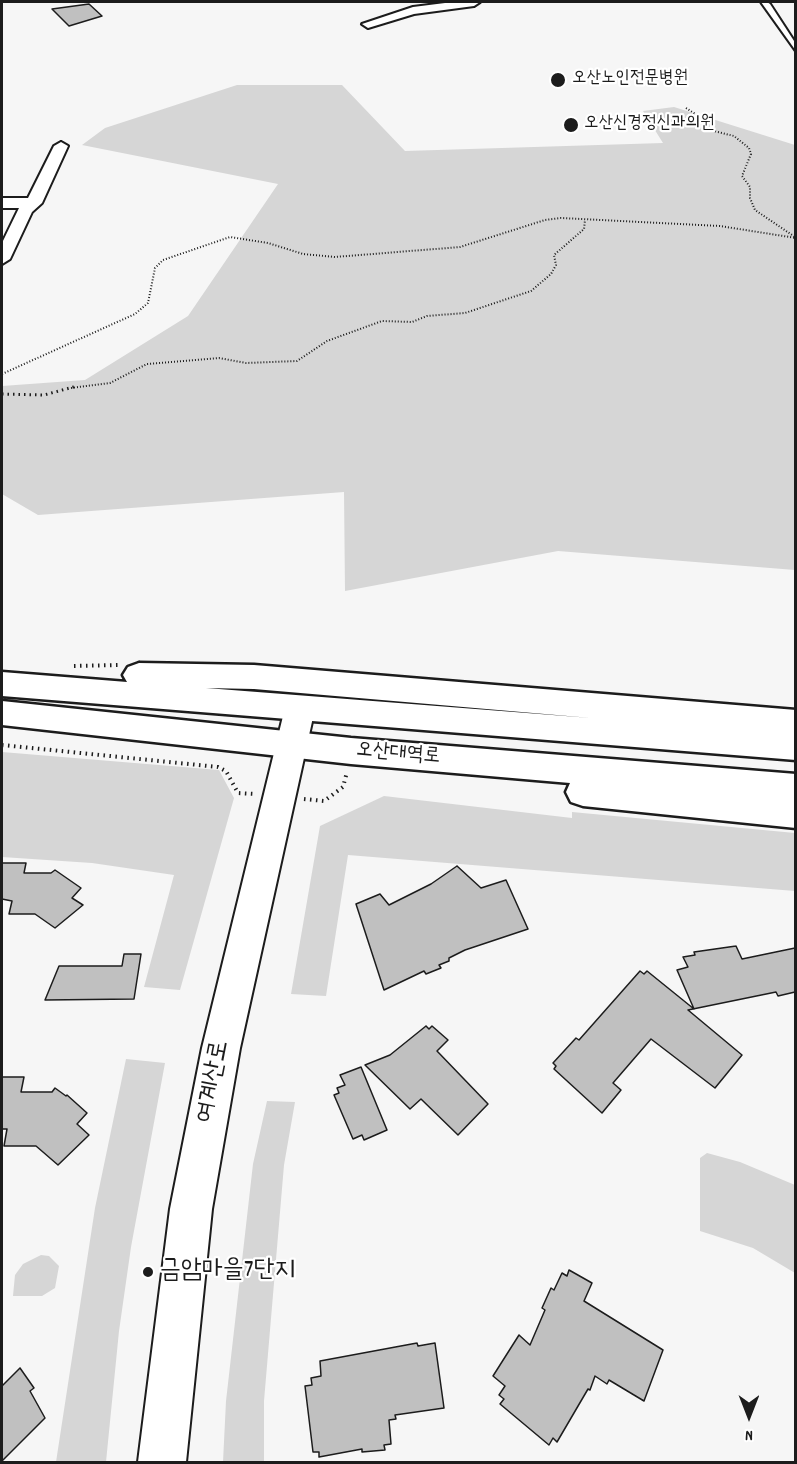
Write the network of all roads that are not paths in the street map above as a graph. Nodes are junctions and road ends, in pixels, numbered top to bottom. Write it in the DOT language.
graph roads {
  1 [pos="474,2"];
  2 [pos="764,2"];
  3 [pos="368,24"];
  4 [pos="795,49"];
  5 [pos="61,146"];
  6 [pos="2,203"];
  7 [pos="34,203"];
  8 [pos="2,259"];
  9 [pos="2,673"];
  10 [pos="2,684"];
  11 [pos="300,708"];
  12 [pos="2,713"];
  13 [pos="795,723"];
  14 [pos="291,745"];
  15 [pos="795,747"];
  16 [pos="351,751"];
  17 [pos="795,788"];
  18 [pos="795,814"];
  19 [pos="162,1462"];
  1 -- 3 [label="street"];
  2 -- 4 [label="lane"];
  5 -- 7 [label="street"];
  6 -- 7 [label="street"];
  7 -- 8 [label="street"];
  9 -- 13 [label="main road"];
  10 -- 11 [label="main road, 오산대역로"];
  11 -- 14 [label="street, 여계산로"];
  11 -- 15 [label="main road, 오산대역로"];
  12 -- 14 [label="main road, 오산대역로"];
  14 -- 16 [label="main road, 오산대역로"];
  14 -- 19 [label="street, 여계산로"];
  16 -- 17 [label="main road, 오산대역로"];
  16 -- 18 [label="main road"];
}
